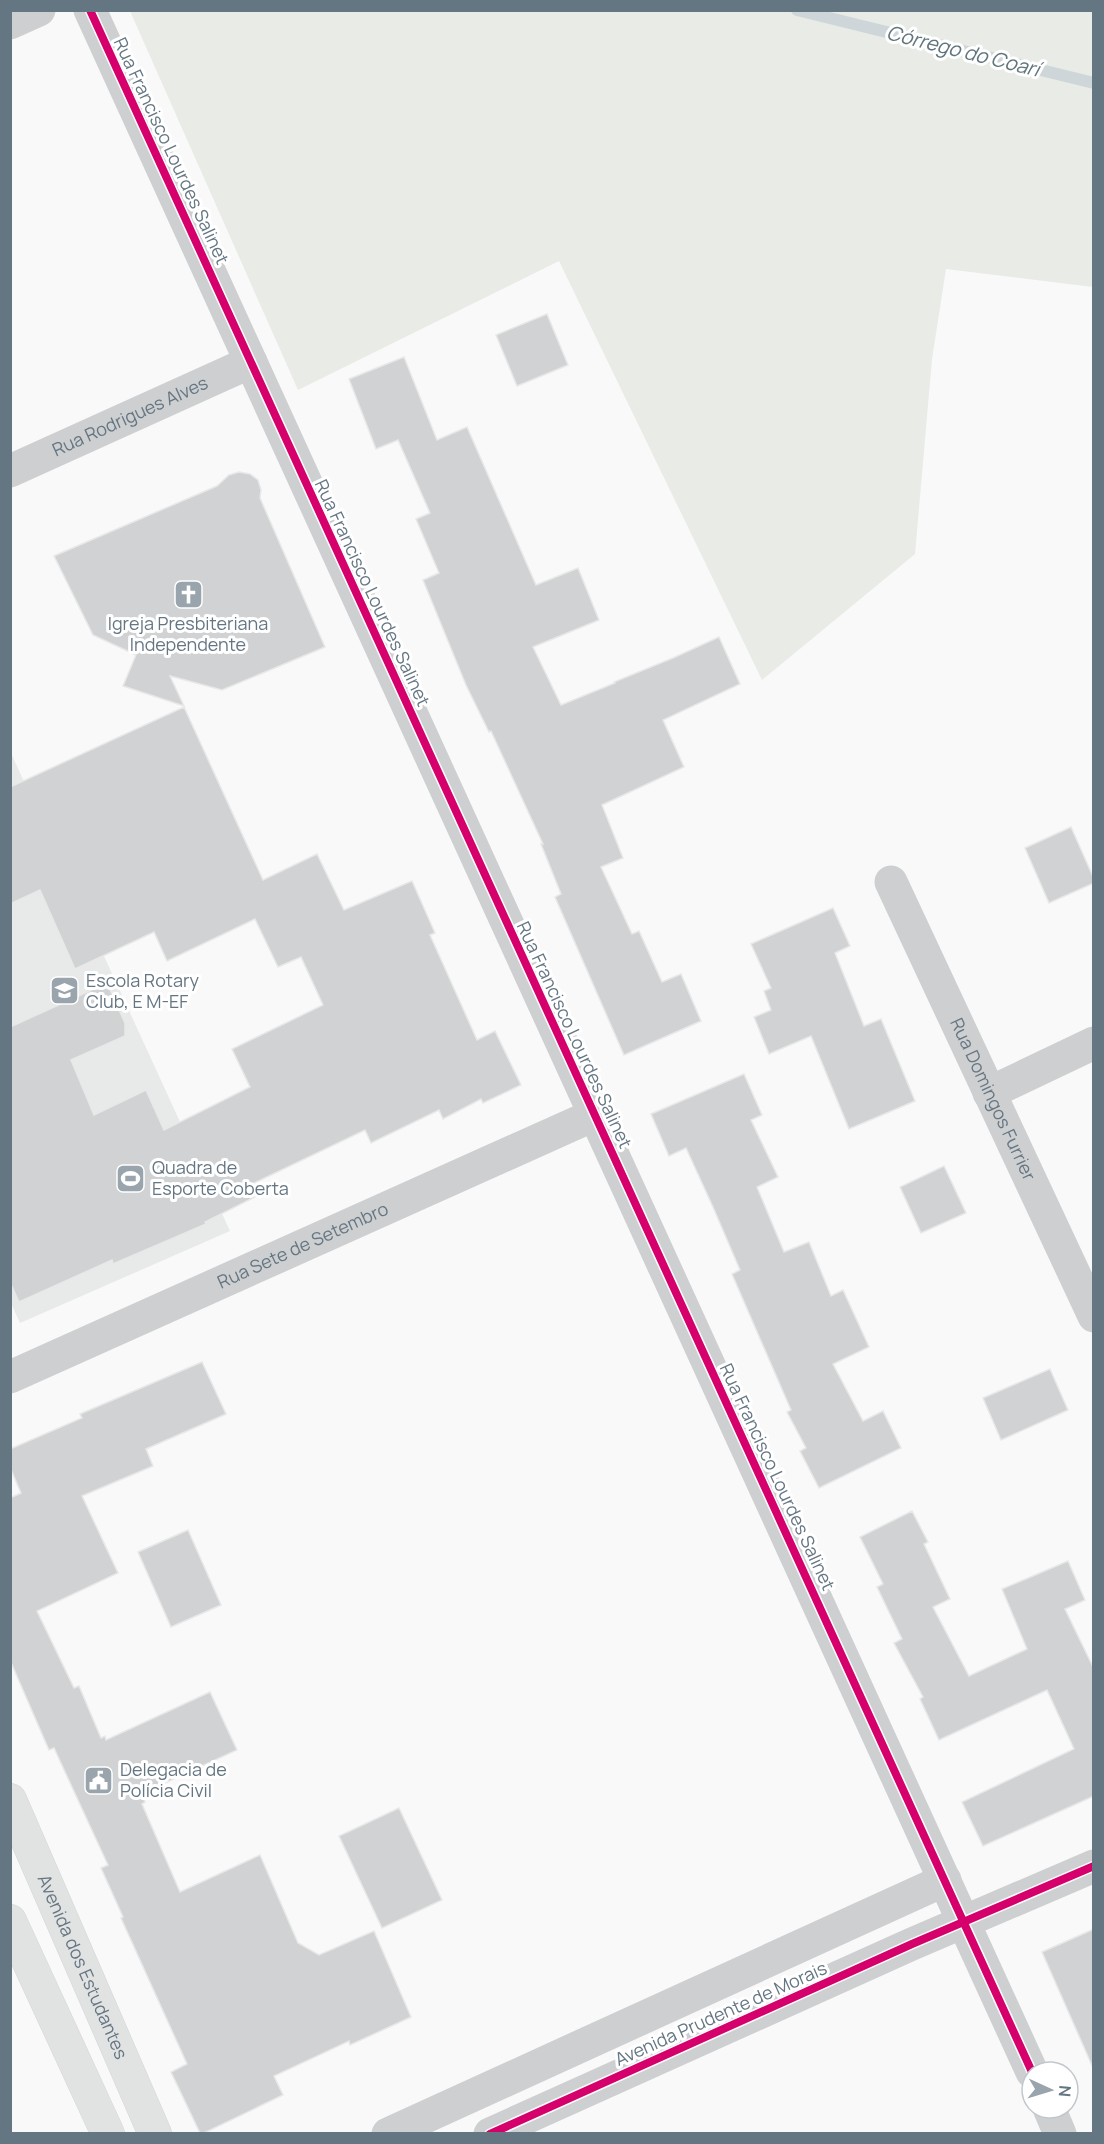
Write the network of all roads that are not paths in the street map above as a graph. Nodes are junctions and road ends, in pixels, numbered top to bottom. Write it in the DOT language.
graph roads {
  1 [pos="39,10"];
  2 [pos="90,10"];
  3 [pos="10,23"];
  4 [pos="251,362"];
  5 [pos="10,471"];
  6 [pos="891,882"];
  7 [pos="1094,1043"];
  8 [pos="990,1093"];
  9 [pos="594,1115"];
  10 [pos="1094,1316"];
  11 [pos="10,1377"];
  12 [pos="10,1800"];
  13 [pos="1094,1866"];
  14 [pos="945,1881"];
  15 [pos="10,1922"];
  16 [pos="964,1922"];
  17 [pos="79,1958"];
  18 [pos="37,1979"];
  19 [pos="1027,2060"];
  20 [pos="108,2133"];
  21 [pos="155,2133"];
  22 [pos="388,2133"];
  23 [pos="490,2133"];
  1 -- 3 [label="street"];
  2 -- 4 [label="street, Rua Francisco Lourdes Salinet"];
  4 -- 5 [label="street, Rua Rodrigues Alves"];
  4 -- 9 [label="street, Rua Francisco Lourdes Salinet"];
  6 -- 8 [label="street, Rua Domingos Furrier"];
  7 -- 8 [label="street"];
  8 -- 10 [label="street, Rua Domingos Furrier"];
  9 -- 11 [label="street, Rua Sete de Setembro"];
  9 -- 14 [label="street, Rua Francisco Lourdes Salinet"];
  12 -- 17 [label="street, Avenida dos Estudantes"];
  13 -- 16 [label="street, Avenida Prudente de Morais"];
  14 -- 16 [label="street, Rua Francisco Lourdes Salinet"];
  14 -- 22 [label="street, Avenida Prudente de Morais"];
  15 -- 18 [label="street"];
  16 -- 19 [label="street, Rua Francisco Lourdes Salinet"];
  16 -- 23 [label="street, Avenida Prudente de Morais"];
  17 -- 18 [label="street"];
  17 -- 21 [label="street, Avenida dos Estudantes"];
  18 -- 20 [label="street"];
}
